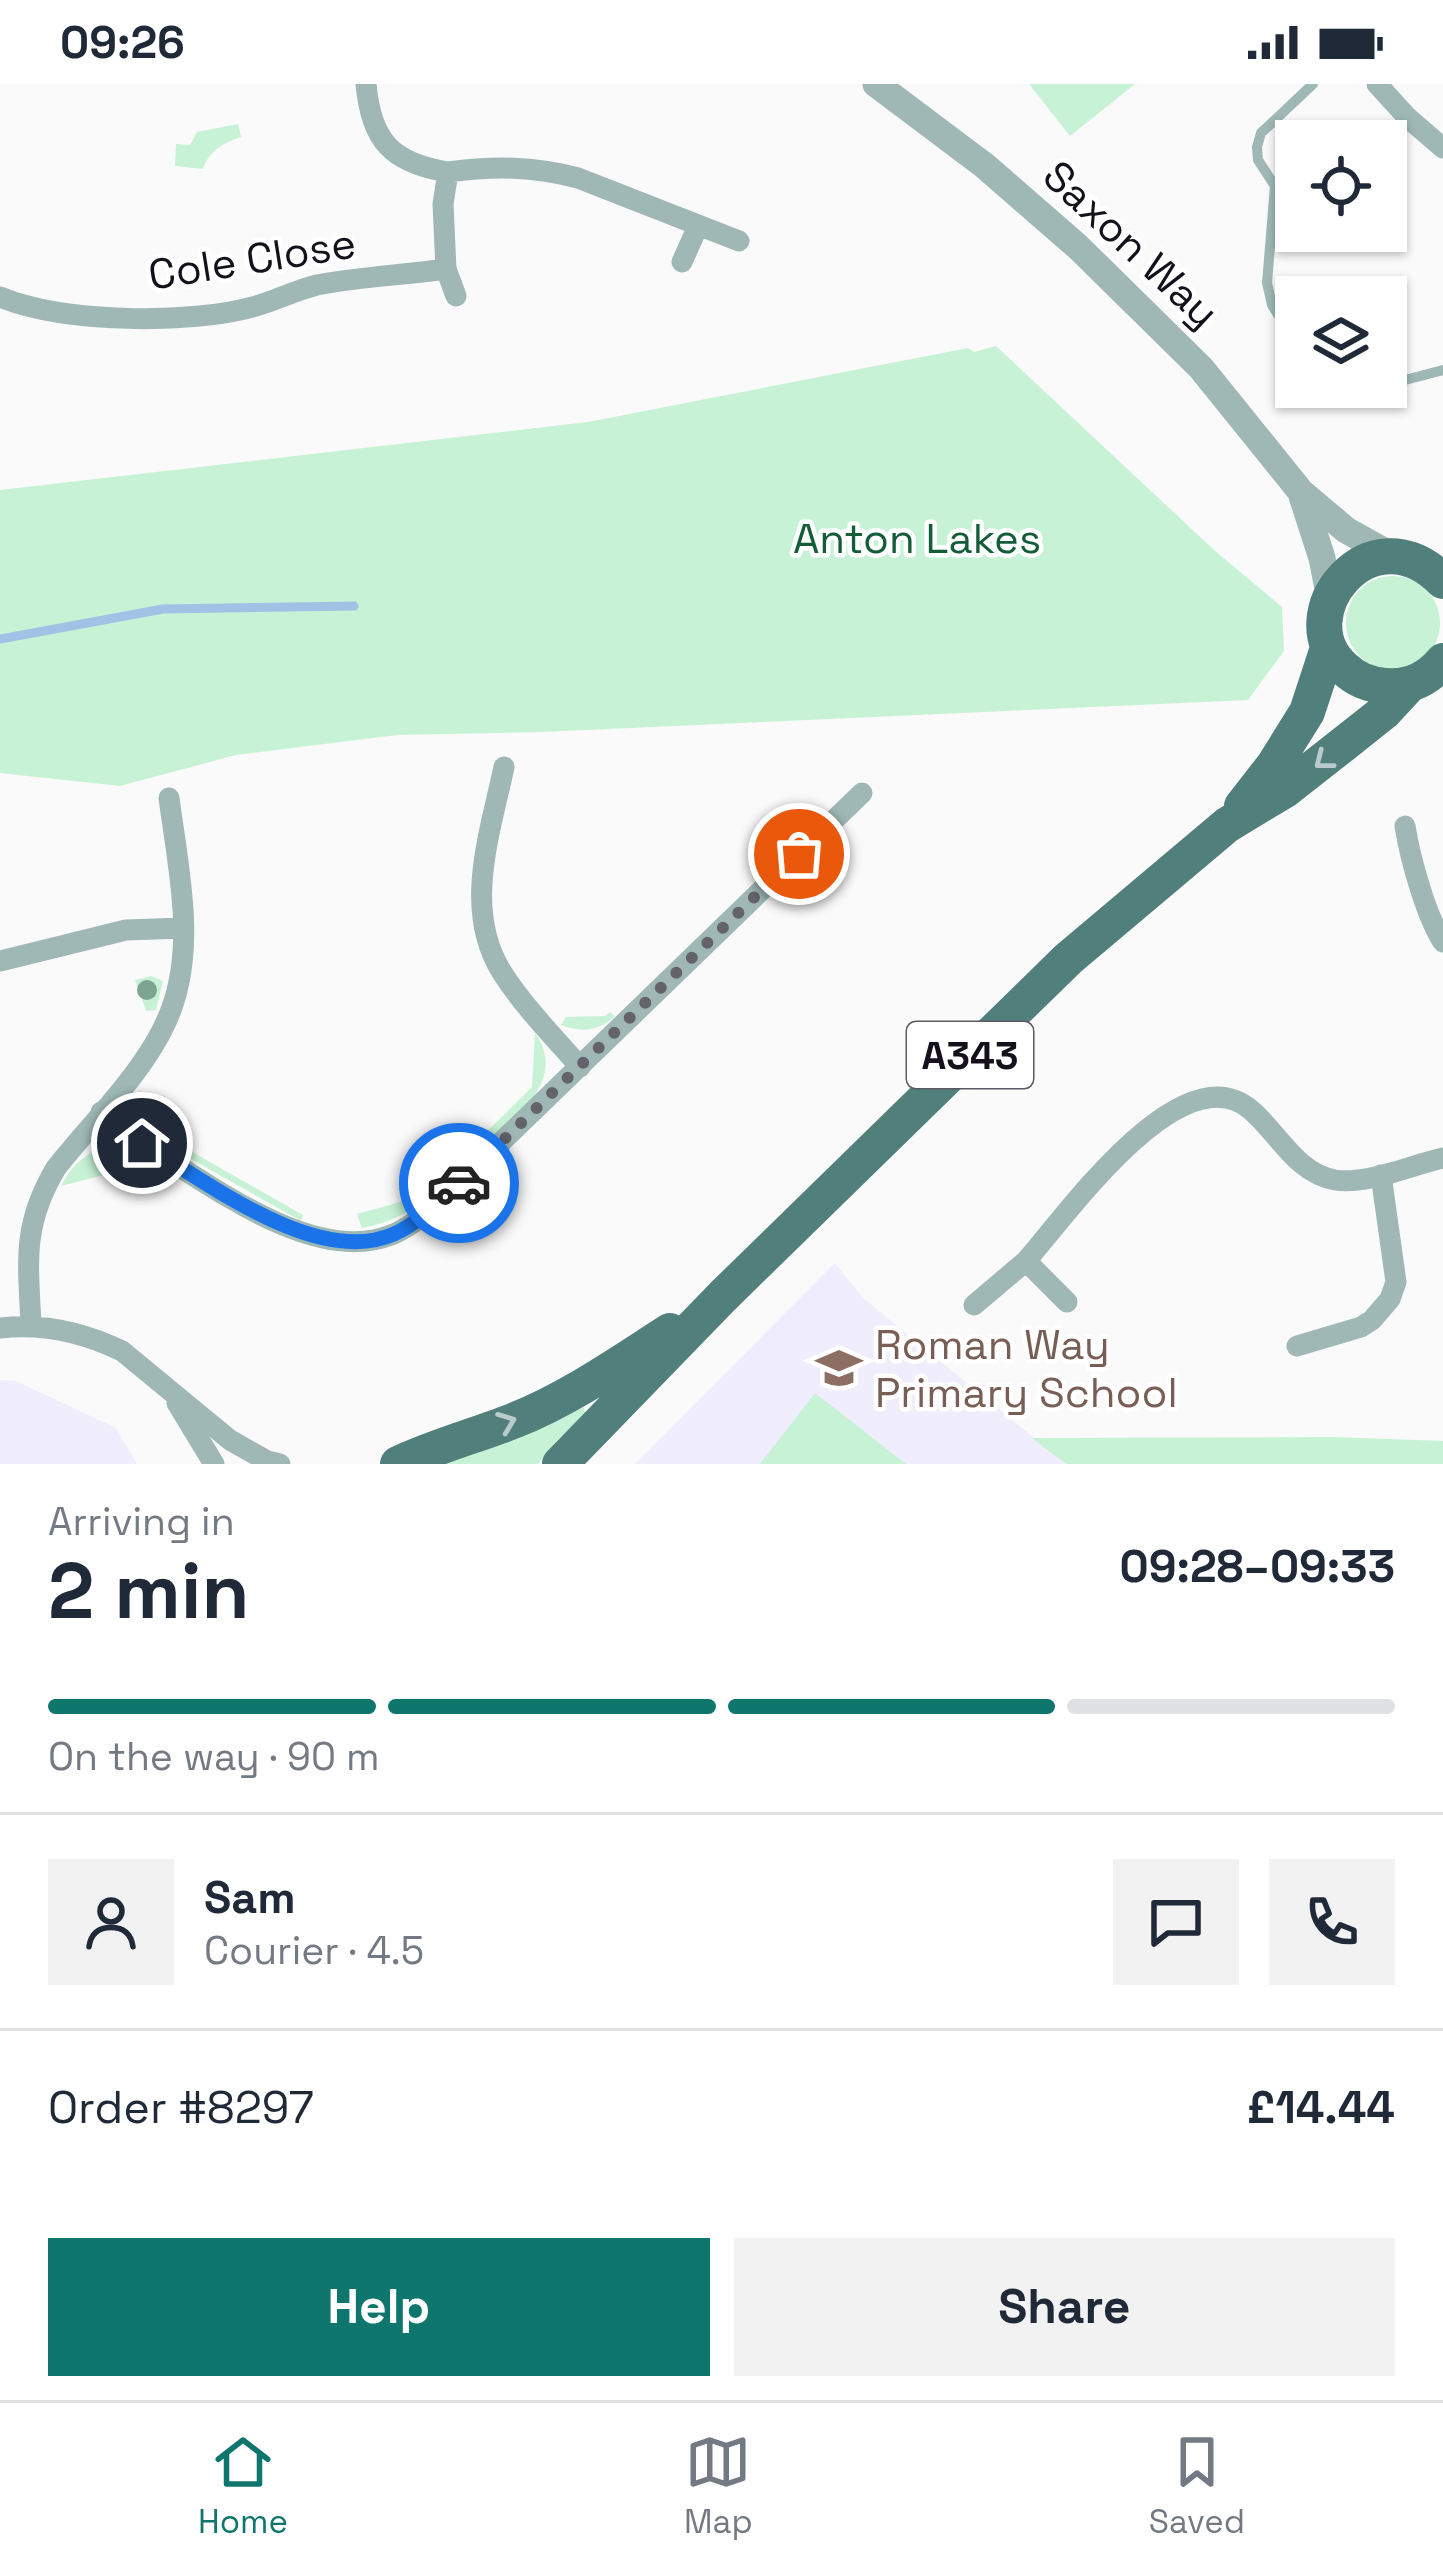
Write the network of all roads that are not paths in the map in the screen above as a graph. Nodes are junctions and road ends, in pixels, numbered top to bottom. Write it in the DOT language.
graph roads {
  1 [pos="367,84"];
  2 [pos="876,84"];
  3 [pos="1313,84"];
  4 [pos="1377,84"];
  5 [pos="1443,148"];
  6 [pos="448,172"];
  7 [pos="698,226"];
  8 [pos="739,241"];
  9 [pos="682,262"];
  10 [pos="446,268"];
  11 [pos="457,296"];
  12 [pos="0,297"];
  13 [pos="1275,310"];
  14 [pos="1443,370"];
  15 [pos="1407,379"];
  16 [pos="1301,492"];
  17 [pos="1423,565"];
  18 [pos="1330,599"];
  19 [pos="1328,648"];
  20 [pos="1443,661"];
  21 [pos="1410,684"];
  22 [pos="504,767"];
  23 [pos="862,793"];
  24 [pos="169,798"];
  25 [pos="1227,825"];
  26 [pos="1406,826"];
  27 [pos="183,928"];
  28 [pos="1443,942"];
  29 [pos="0,961"];
  30 [pos="580,1067"];
  31 [pos="101,1112"];
  32 [pos="1443,1158"];
  33 [pos="1381,1175"];
  34 [pos="1026,1261"];
  35 [pos="723,1297"];
  36 [pos="1067,1302"];
  37 [pos="974,1305"];
  38 [pos="31,1324"];
  39 [pos="0,1328"];
  40 [pos="1297,1346"];
  41 [pos="166,1388"];
  42 [pos="214,1464"];
  43 [pos="280,1464"];
  44 [pos="398,1464"];
  45 [pos="560,1464"];
  1 -- 6 [label="street"];
  2 -- 16 [label="street, Saxon Way"];
  3 -- 13 [label="lane"];
  4 -- 5 [label="street"];
  6 -- 7 [label="street"];
  6 -- 10 [label="street"];
  7 -- 8 [label="street"];
  7 -- 9 [label="street"];
  10 -- 11 [label="street"];
  10 -- 12 [label="street, Cole Close"];
  14 -- 15 [label="lane"];
  16 -- 17 [label="street, Saxon Way"];
  16 -- 18 [label="street, Saxon Way"];
  17 -- 18 [label="main road"];
  18 -- 19 [label="main road, A343"];
  19 -- 21 [label="main road"];
  19 -- 25 [label="main road, A343"];
  20 -- 21 [label="main road, A343"];
  21 -- 25 [label="main road, A343, one-way"];
  22 -- 30 [label="street"];
  23 -- 30 [label="street"];
  24 -- 27 [label="street"];
  25 -- 35 [label="main road, A343"];
  26 -- 28 [label="street"];
  27 -- 29 [label="street"];
  27 -- 31 [label="street"];
  30 -- 31 [label="street"];
  31 -- 38 [label="street"];
  32 -- 33 [label="street"];
  33 -- 34 [label="street"];
  33 -- 40 [label="street"];
  34 -- 36 [label="street"];
  34 -- 37 [label="street"];
  44 -- 35 [label="main road, A343, one-way"];
  35 -- 45 [label="main road, A343"];
  38 -- 39 [label="street"];
  38 -- 41 [label="street"];
  41 -- 42 [label="street"];
  41 -- 43 [label="street"];
}
